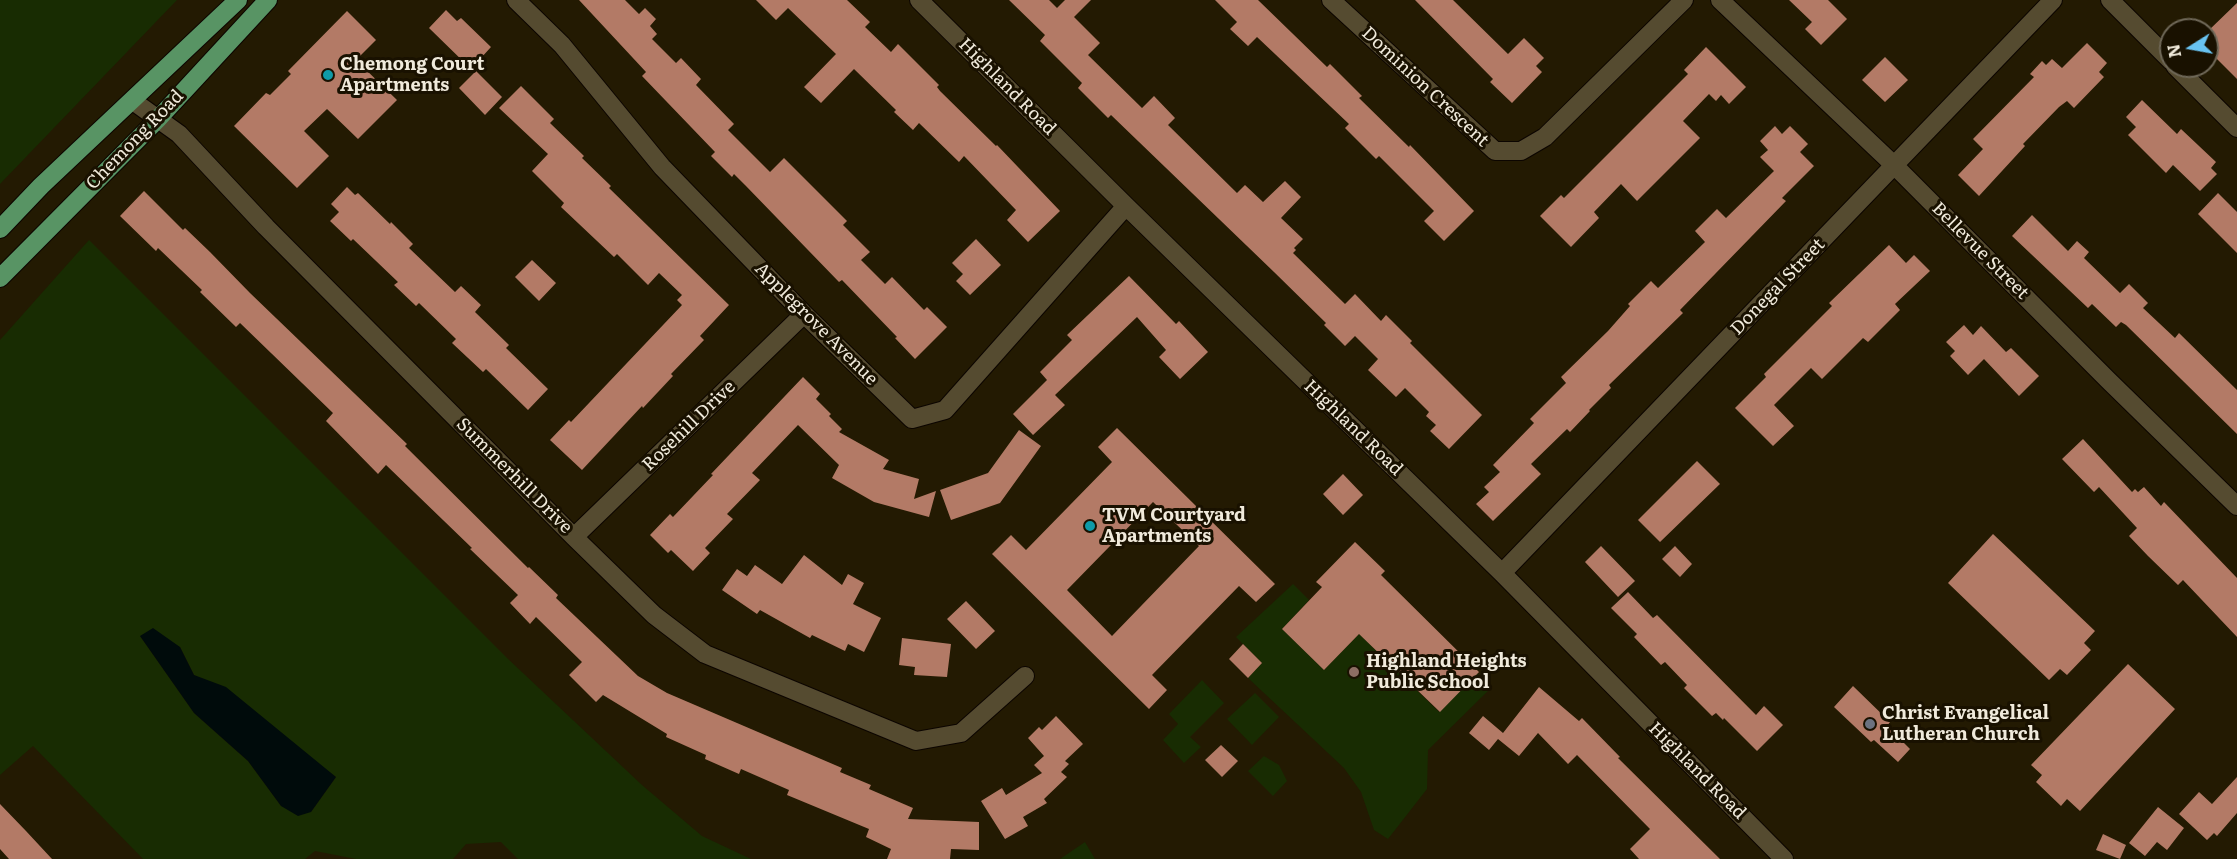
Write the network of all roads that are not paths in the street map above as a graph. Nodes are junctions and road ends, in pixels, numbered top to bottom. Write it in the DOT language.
graph roads {
  1 [pos="238,0"];
  2 [pos="268,0"];
  3 [pos="516,0"];
  4 [pos="919,0"];
  5 [pos="1331,0"];
  6 [pos="1684,0"];
  7 [pos="1720,0"];
  8 [pos="2053,0"];
  9 [pos="2110,0"];
  10 [pos="2159,50"];
  11 [pos="2187,78"];
  12 [pos="133,101"];
  13 [pos="158,119"];
  14 [pos="2237,128"];
  15 [pos="1895,166"];
  16 [pos="1126,206"];
  17 [pos="0,229"];
  18 [pos="0,278"];
  19 [pos="804,314"];
  20 [pos="2237,506"];
  21 [pos="574,537"];
  22 [pos="1502,573"];
  23 [pos="1025,676"];
  24 [pos="1784,859"];
  1 -- 12 [label="main road, Chemong Road"];
  2 -- 13 [label="main road, Chemong Road"];
  3 -- 19 [label="street, Applegrove Avenue"];
  4 -- 16 [label="street, Highland Road"];
  5 -- 6 [label="street, Dominion Crescent"];
  7 -- 15 [label="street, Bellevue Street"];
  8 -- 15 [label="street, Donegal Street"];
  9 -- 10 [label="street"];
  11 -- 14 [label="street"];
  12 -- 13 [label="street, Summerhill Drive"];
  12 -- 17 [label="main road, Chemong Road"];
  13 -- 18 [label="main road, Chemong Road"];
  13 -- 21 [label="street, Summerhill Drive"];
  15 -- 20 [label="street, Bellevue Street"];
  15 -- 22 [label="street, Donegal Street"];
  16 -- 19 [label="street, Applegrove Avenue"];
  16 -- 22 [label="street, Highland Road"];
  19 -- 21 [label="street, Rosehill Drive"];
  21 -- 23 [label="street, Summerhill Drive"];
  22 -- 24 [label="street, Highland Road"];
}
